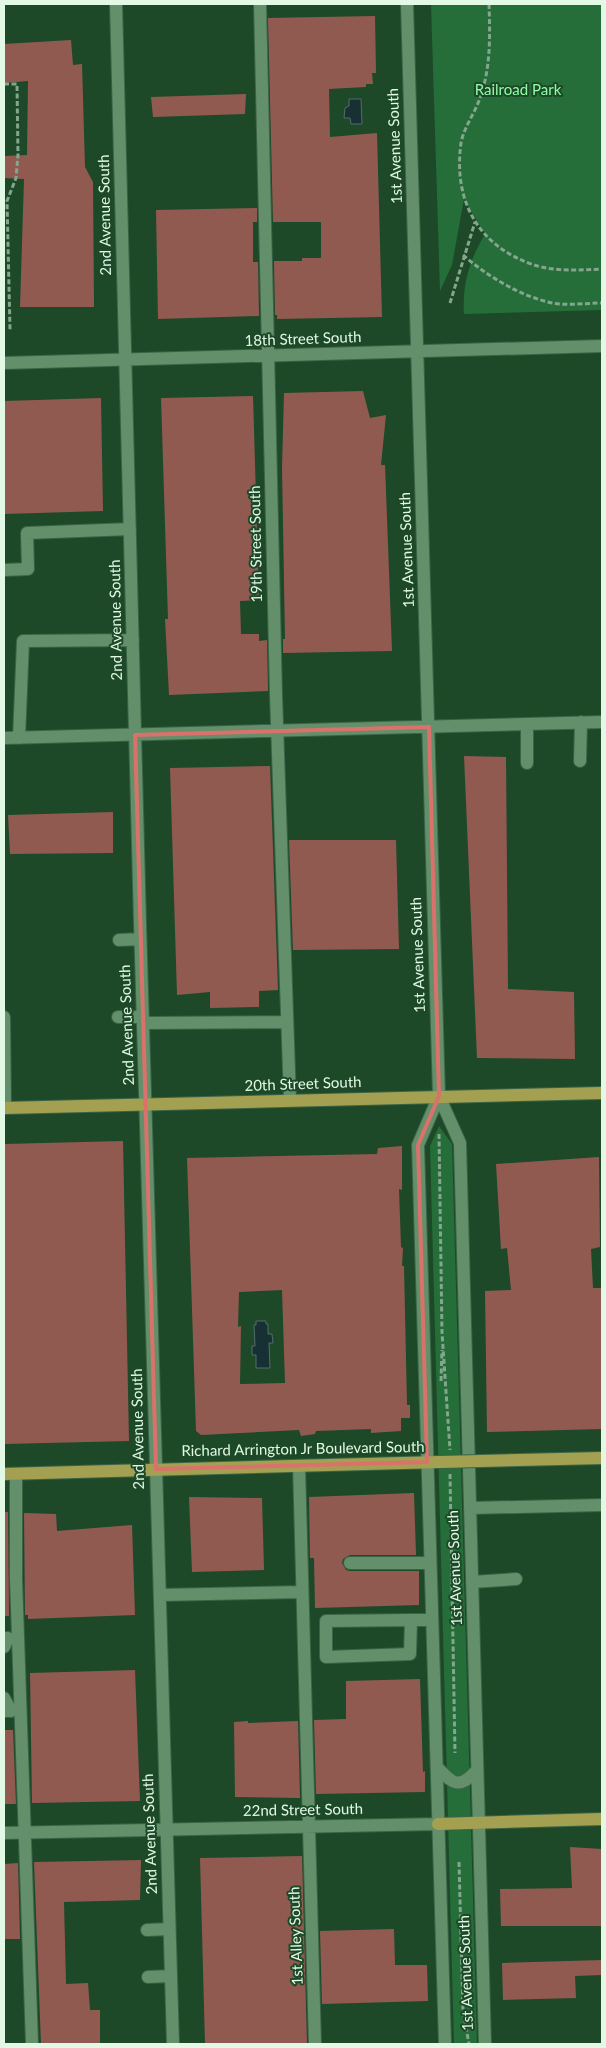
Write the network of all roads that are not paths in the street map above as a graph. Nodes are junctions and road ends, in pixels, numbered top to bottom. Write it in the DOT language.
graph roads {
  1 [pos="116,4"];
  2 [pos="260,4"];
  3 [pos="407,4"];
  4 [pos="602,346"];
  5 [pos="417,351"];
  6 [pos="267,356"];
  7 [pos="126,360"];
  8 [pos="4,363"];
  9 [pos="130,529"];
  10 [pos="4,570"];
  11 [pos="133,640"];
  12 [pos="581,722"];
  13 [pos="602,722"];
  14 [pos="527,724"];
  15 [pos="428,727"];
  16 [pos="277,731"];
  17 [pos="135,735"];
  18 [pos="4,738"];
  19 [pos="19,738"];
  20 [pos="580,761"];
  21 [pos="527,763"];
  22 [pos="140,939"];
  23 [pos="119,940"];
  24 [pos="4,1017"];
  25 [pos="118,1017"];
  26 [pos="143,1020"];
  27 [pos="287,1022"];
  28 [pos="602,1093"];
  29 [pos="439,1096"];
  30 [pos="290,1100"];
  31 [pos="146,1104"];
  32 [pos="4,1108"];
  33 [pos="602,1458"];
  34 [pos="442,1461"];
  35 [pos="299,1466"];
  36 [pos="156,1469"];
  37 [pos="10,1474"];
  38 [pos="602,1505"];
  39 [pos="470,1508"];
  40 [pos="350,1563"];
  41 [pos="430,1563"];
  42 [pos="516,1579"];
  43 [pos="472,1582"];
  44 [pos="302,1592"];
  45 [pos="160,1595"];
  46 [pos="411,1620"];
  47 [pos="432,1620"];
  48 [pos="4,1638"];
  49 [pos="4,1647"];
  50 [pos="4,1698"];
  51 [pos="4,1711"];
  52 [pos="437,1766"];
  53 [pos="477,1770"];
  54 [pos="602,1819"];
  55 [pos="479,1822"];
  56 [pos="438,1824"];
  57 [pos="309,1826"];
  58 [pos="166,1829"];
  59 [pos="26,1832"];
  60 [pos="4,1833"];
  61 [pos="169,1929"];
  62 [pos="147,1930"];
  63 [pos="170,1976"];
  64 [pos="148,1977"];
  65 [pos="32,2044"];
  66 [pos="172,2044"];
  67 [pos="315,2044"];
  68 [pos="445,2044"];
  69 [pos="485,2044"];
  1 -- 7 [label="street, 2nd Avenue South"];
  2 -- 6 [label="street, 19th Street South"];
  3 -- 5 [label="street, 1st Avenue South"];
  4 -- 5 [label="street, 18th Street South"];
  5 -- 6 [label="street, 18th Street South"];
  5 -- 15 [label="street, 1st Avenue South"];
  6 -- 7 [label="street, 18th Street South"];
  6 -- 16 [label="street, 19th Street South"];
  7 -- 8 [label="street, 18th Street South"];
  7 -- 9 [label="street, 2nd Avenue South"];
  9 -- 10 [label="street"];
  9 -- 11 [label="street, 2nd Avenue South"];
  11 -- 17 [label="street, 2nd Avenue South"];
  11 -- 19 [label="street"];
  12 -- 13 [label="street"];
  12 -- 14 [label="street"];
  12 -- 20 [label="street"];
  14 -- 15 [label="street"];
  14 -- 21 [label="street"];
  15 -- 16 [label="street"];
  15 -- 29 [label="street, 1st Avenue South"];
  16 -- 17 [label="street"];
  16 -- 27 [label="street, 19th Street South"];
  17 -- 19 [label="street"];
  17 -- 22 [label="street, 2nd Avenue South"];
  18 -- 19 [label="street"];
  22 -- 23 [label="street"];
  22 -- 26 [label="street, 2nd Avenue South"];
  24 -- 32 [label="street"];
  25 -- 26 [label="street"];
  26 -- 27 [label="street"];
  26 -- 31 [label="street, 2nd Avenue South"];
  27 -- 30 [label="street, 19th Street South"];
  28 -- 29 [label="main road, 20th Street South"];
  29 -- 30 [label="main road, 20th Street South"];
  29 -- 34 [label="street, 1st Avenue South"];
  29 -- 39 [label="street, 1st Avenue South"];
  30 -- 31 [label="main road, 20th Street South"];
  31 -- 32 [label="main road, 20th Street South"];
  31 -- 36 [label="street, 2nd Avenue South"];
  33 -- 34 [label="main road, Richard Arrington Jr Boulevard South, bridge"];
  34 -- 35 [label="main road, Richard Arrington Jr Boulevard South"];
  34 -- 41 [label="street, 1st Avenue South"];
  35 -- 36 [label="main road, Richard Arrington Jr Boulevard South"];
  35 -- 44 [label="street, 1st Alley South"];
  36 -- 37 [label="main road, Richard Arrington Jr Boulevard South"];
  36 -- 45 [label="street, 2nd Avenue South"];
  37 -- 59 [label="street"];
  38 -- 39 [label="street"];
  39 -- 43 [label="street, 1st Avenue South"];
  40 -- 41 [label="street"];
  41 -- 47 [label="street, 1st Avenue South"];
  42 -- 43 [label="street"];
  43 -- 53 [label="street, 1st Avenue South"];
  44 -- 45 [label="street"];
  44 -- 57 [label="street, 1st Alley South"];
  45 -- 58 [label="street, 2nd Avenue South"];
  46 -- 46 [label="street"];
  46 -- 47 [label="street"];
  47 -- 52 [label="street, 1st Avenue South"];
  48 -- 49 [label="street"];
  50 -- 51 [label="street"];
  52 -- 53 [label="street"];
  52 -- 56 [label="street, 1st Avenue South"];
  53 -- 55 [label="street, 1st Avenue South"];
  54 -- 55 [label="main road, 22nd Street South"];
  55 -- 56 [label="main road, 22nd Street South"];
  55 -- 69 [label="street, 1st Avenue South"];
  56 -- 57 [label="street, 22nd Street South"];
  56 -- 68 [label="street, 1st Avenue South"];
  57 -- 58 [label="street, 22nd Street South"];
  57 -- 67 [label="street, 1st Alley South"];
  58 -- 59 [label="street, 22nd Street South"];
  58 -- 61 [label="street, 2nd Avenue South"];
  59 -- 60 [label="street, 22nd Street South"];
  59 -- 65 [label="street"];
  61 -- 62 [label="street"];
  61 -- 63 [label="street, 2nd Avenue South"];
  63 -- 64 [label="street"];
  63 -- 66 [label="street, 2nd Avenue South"];
}
